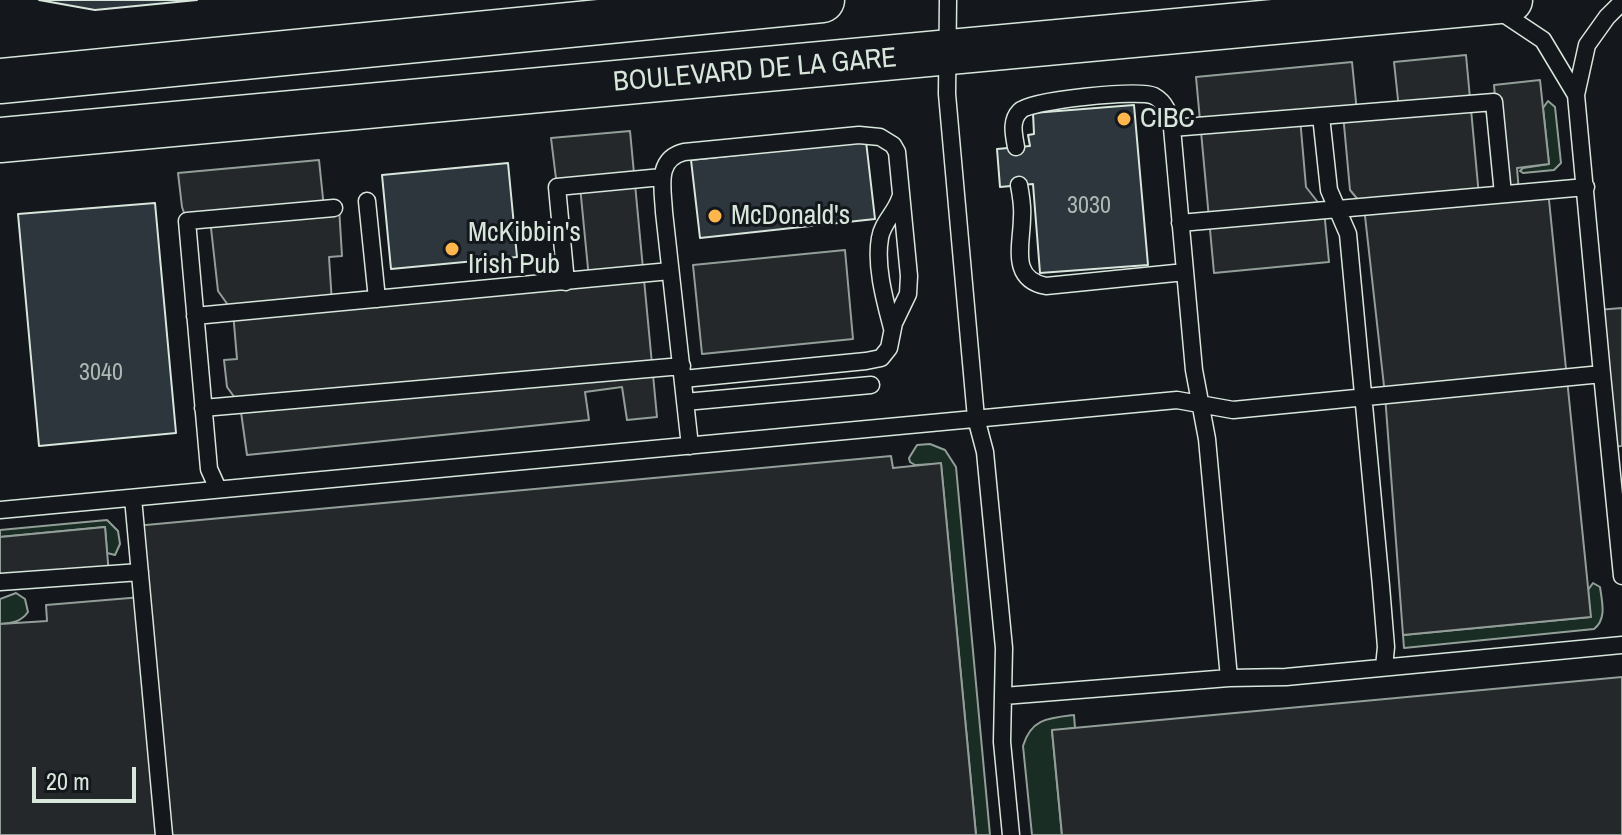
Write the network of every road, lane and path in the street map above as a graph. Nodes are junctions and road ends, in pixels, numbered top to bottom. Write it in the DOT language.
graph roads {
  1 [pos="822,0"];
  2 [pos="948,0"];
  3 [pos="1497,1"];
  4 [pos="1622,2"];
  5 [pos="745,4"];
  6 [pos="947,54"];
  7 [pos="0,81"];
  8 [pos="1576,95"];
  9 [pos="1321,116"];
  10 [pos="1172,128"];
  11 [pos="0,140"];
  12 [pos="1016,147"];
  13 [pos="662,177"];
  14 [pos="1019,185"];
  15 [pos="1586,187"];
  16 [pos="902,190"];
  17 [pos="1503,194"];
  18 [pos="367,201"];
  19 [pos="334,208"];
  20 [pos="1338,209"];
  21 [pos="1180,223"];
  22 [pos="670,271"];
  23 [pos="1185,272"];
  24 [pos="566,282"];
  25 [pos="377,299"];
  26 [pos="195,316"];
  27 [pos="892,329"];
  28 [pos="682,372"];
  29 [pos="1602,374"];
  30 [pos="871,385"];
  31 [pos="1363,397"];
  32 [pos="685,402"];
  33 [pos="1201,404"];
  34 [pos="203,408"];
  35 [pos="976,418"];
  36 [pos="690,446"];
  37 [pos="1617,470"];
  38 [pos="218,489"];
  39 [pos="133,498"];
  40 [pos="0,510"];
  41 [pos="140,572"];
  42 [pos="1622,576"];
  43 [pos="0,582"];
  44 [pos="1622,645"];
  45 [pos="1384,667"];
  46 [pos="1229,678"];
  47 [pos="1004,696"];
  48 [pos="164,835"];
  49 [pos="1011,835"];
  1 -- 5 [label="main road"];
  2 -- 6 [label="lane"];
  3 -- 6 [label="main road, BOULEVARD DE LA GARE"];
  3 -- 8 [label="lane"];
  4 -- 8 [label="lane"];
  5 -- 7 [label="main road"];
  6 -- 11 [label="main road, BOULEVARD DE LA GARE"];
  6 -- 35 [label="lane"];
  8 -- 15 [label="lane"];
  9 -- 10 [label="lane"];
  9 -- 17 [label="lane"];
  9 -- 20 [label="lane"];
  10 -- 12 [label="lane"];
  10 -- 21 [label="lane"];
  13 -- 16 [label="lane"];
  13 -- 22 [label="lane"];
  13 -- 24 [label="lane"];
  14 -- 23 [label="lane"];
  15 -- 17 [label="lane"];
  15 -- 29 [label="lane"];
  16 -- 27 [label="lane"];
  16 -- 27 [label="lane"];
  17 -- 20 [label="lane"];
  18 -- 25 [label="lane"];
  19 -- 26 [label="lane"];
  20 -- 21 [label="lane"];
  20 -- 31 [label="lane"];
  21 -- 23 [label="lane"];
  22 -- 24 [label="lane"];
  22 -- 28 [label="lane"];
  23 -- 33 [label="lane"];
  24 -- 25 [label="lane"];
  25 -- 26 [label="lane"];
  26 -- 34 [label="lane"];
  27 -- 28 [label="lane"];
  28 -- 32 [label="lane"];
  28 -- 34 [label="lane"];
  29 -- 31 [label="lane"];
  29 -- 37 [label="lane"];
  30 -- 32 [label="lane"];
  31 -- 33 [label="lane"];
  31 -- 45 [label="lane"];
  32 -- 36 [label="lane"];
  33 -- 35 [label="lane"];
  33 -- 46 [label="lane"];
  34 -- 38 [label="lane"];
  35 -- 36 [label="lane"];
  35 -- 47 [label="lane"];
  36 -- 38 [label="lane"];
  37 -- 42 [label="lane"];
  38 -- 39 [label="lane"];
  39 -- 40 [label="lane"];
  39 -- 41 [label="lane"];
  41 -- 43 [label="lane"];
  41 -- 48 [label="lane"];
  44 -- 45 [label="lane"];
  45 -- 46 [label="lane"];
  46 -- 47 [label="lane"];
  47 -- 49 [label="lane"];
}
